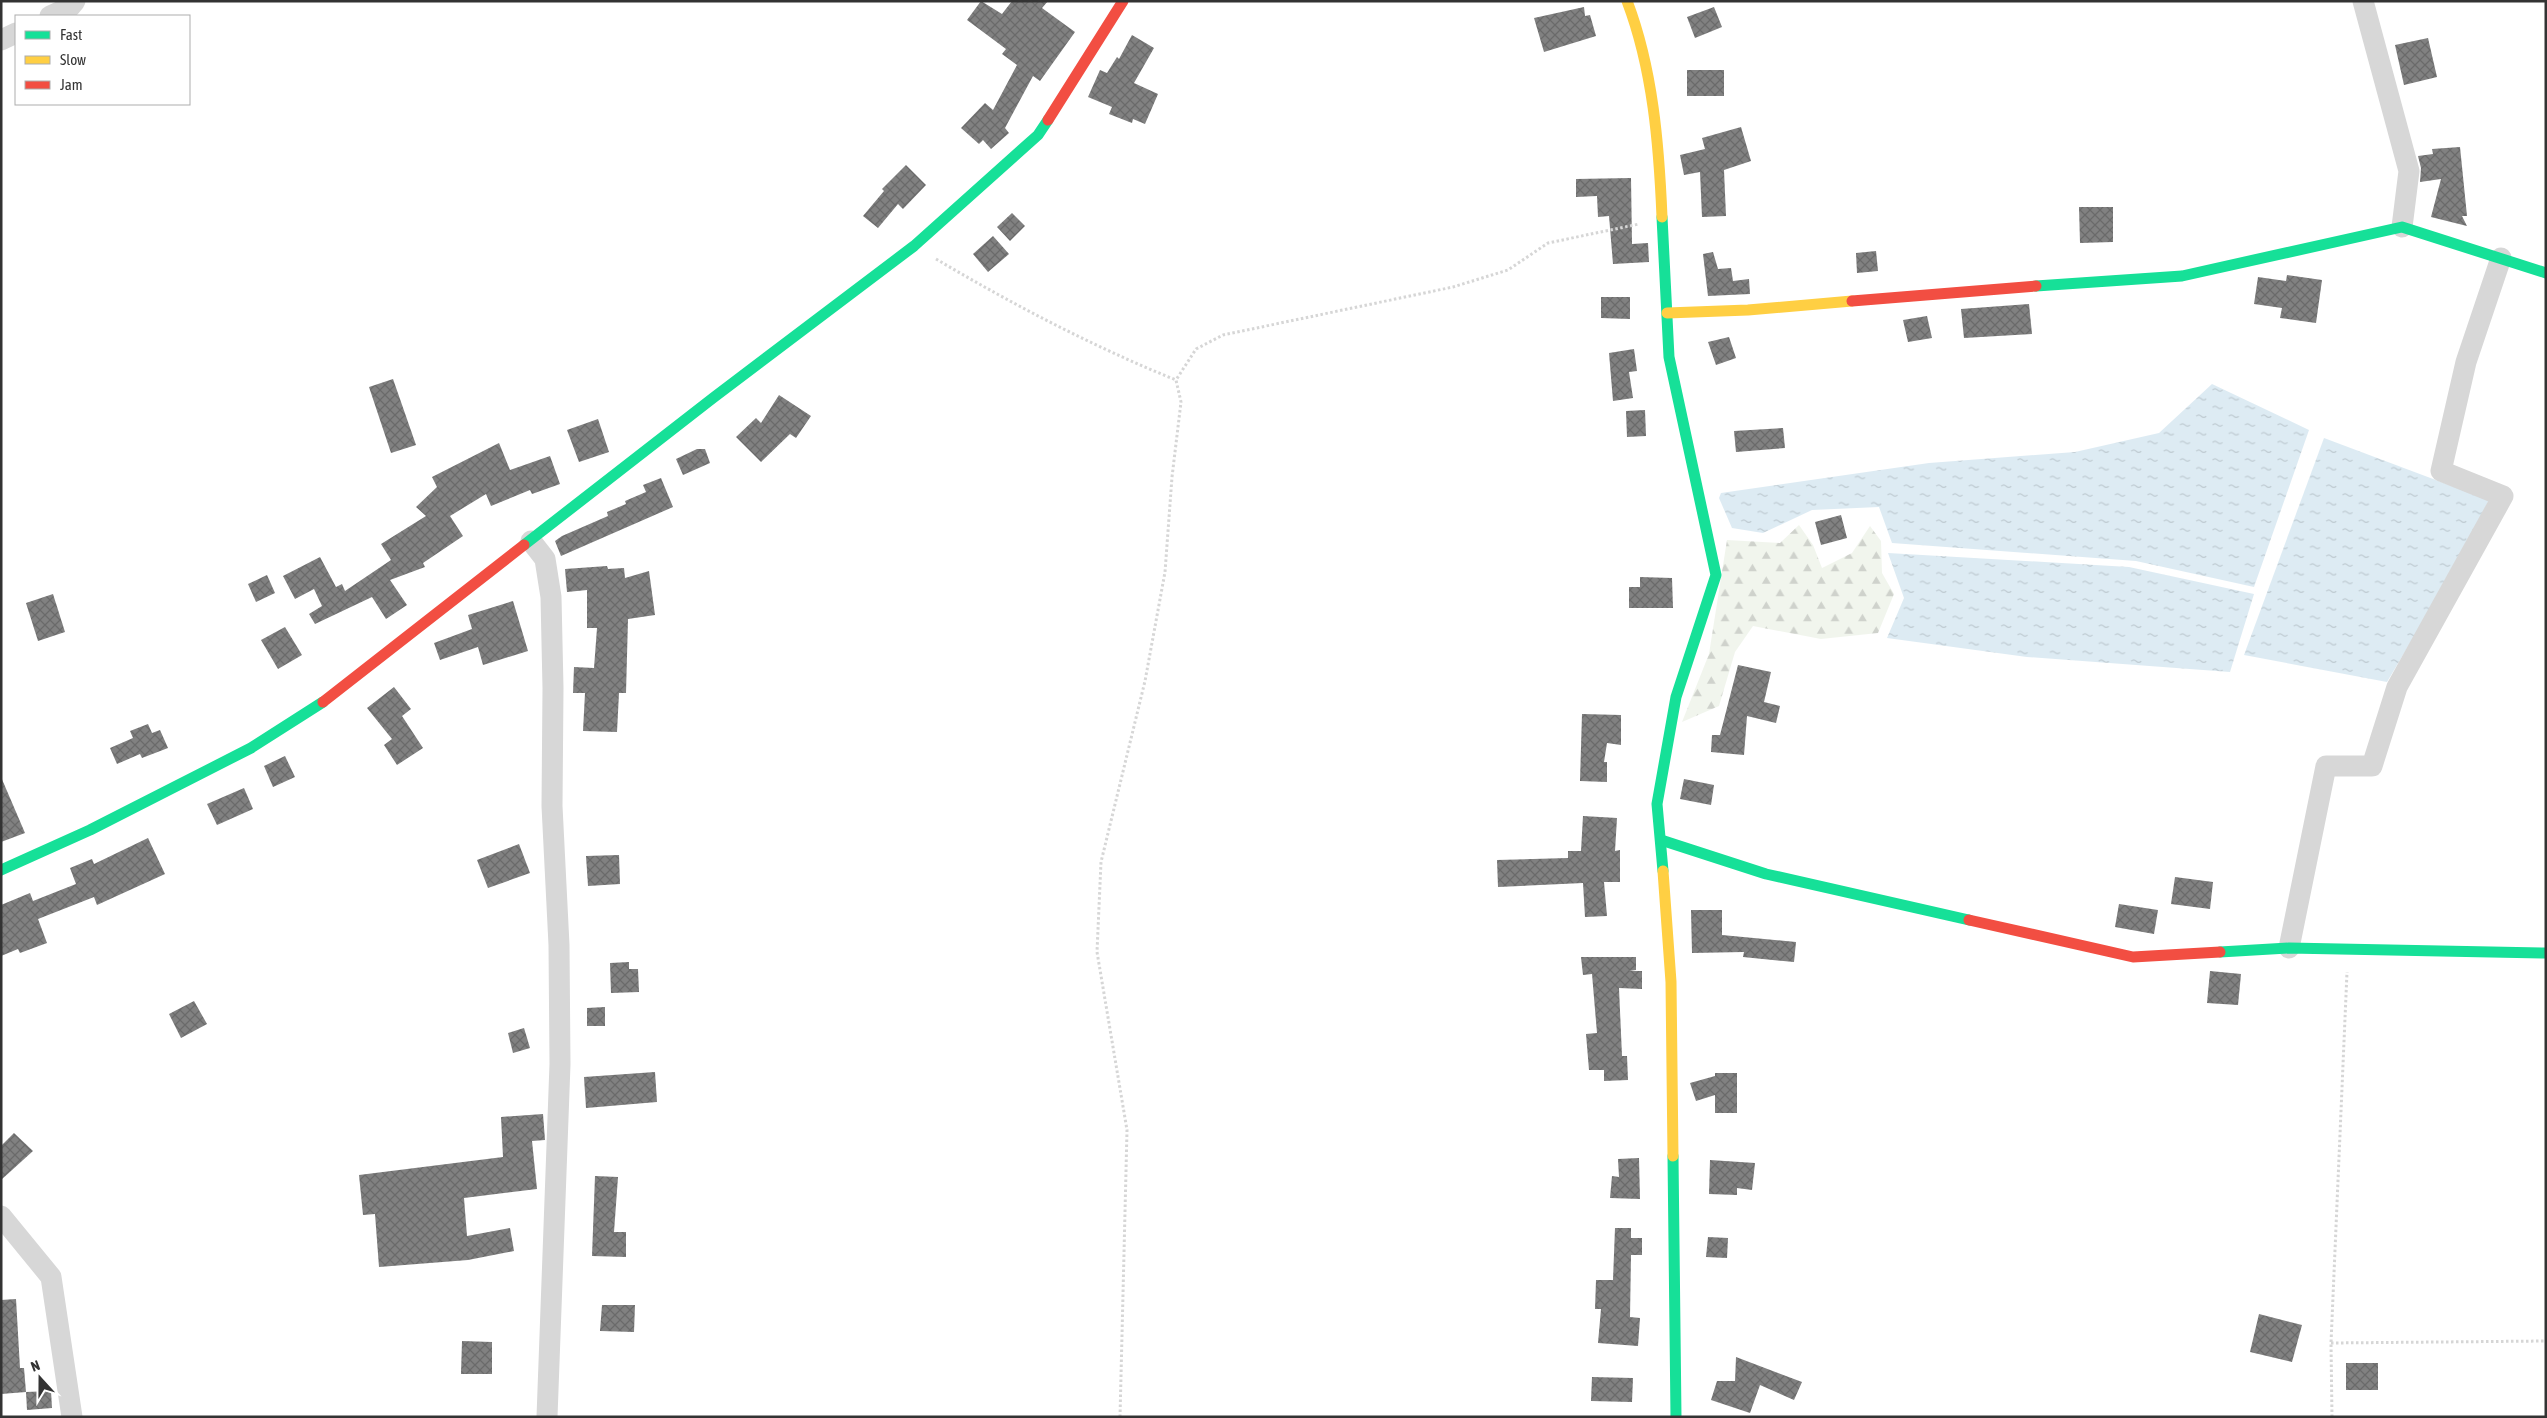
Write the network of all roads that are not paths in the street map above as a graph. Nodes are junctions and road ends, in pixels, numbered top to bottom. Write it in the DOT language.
graph roads {
  1 [pos="75,1"];
  2 [pos="1123,1"];
  3 [pos="1627,1"];
  4 [pos="2362,1"];
  5 [pos="52,15"];
  6 [pos="15,33"];
  7 [pos="1,40"];
  8 [pos="2402,226"];
  9 [pos="2500,258"];
  10 [pos="2546,273"];
  11 [pos="1667,313"];
  12 [pos="530,541"];
  13 [pos="1661,840"];
  14 [pos="1,870"];
  15 [pos="2289,948"];
  16 [pos="2546,953"];
  17 [pos="1,1216"];
  18 [pos="72,1417"];
  19 [pos="547,1417"];
  20 [pos="1676,1417"];
  1 -- 5 [label="street"];
  2 -- 12 [label="street"];
  3 -- 11 [label="street"];
  4 -- 8 [label="street"];
  6 -- 7 [label="street"];
  8 -- 9 [label="street"];
  8 -- 11 [label="street"];
  9 -- 10 [label="street"];
  9 -- 15 [label="street"];
  11 -- 13 [label="street"];
  12 -- 14 [label="street"];
  12 -- 19 [label="street"];
  13 -- 15 [label="street"];
  13 -- 20 [label="street"];
  15 -- 16 [label="street"];
  17 -- 18 [label="street"];
}
